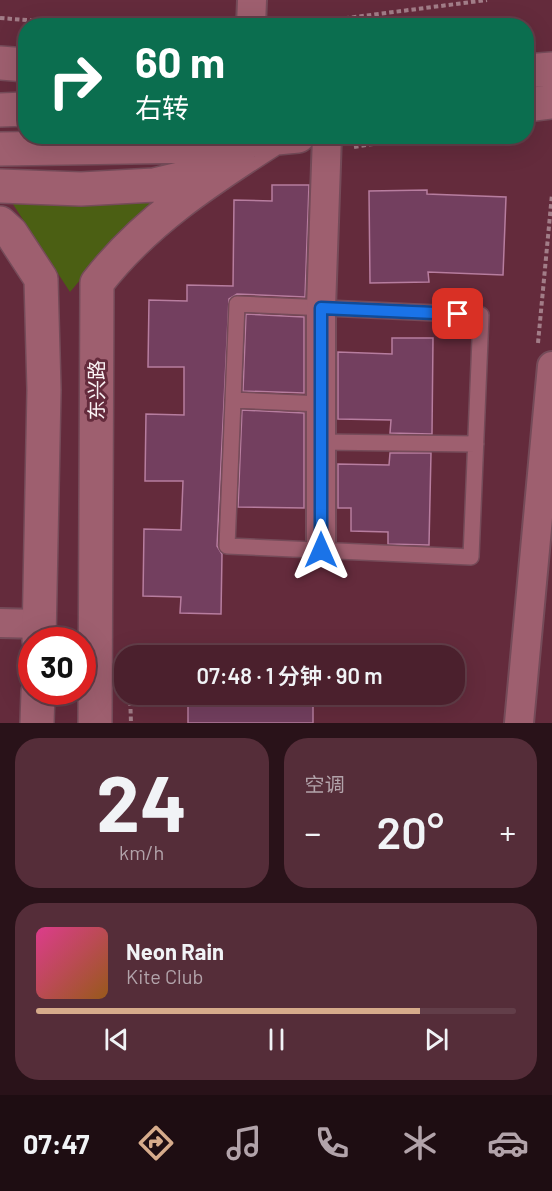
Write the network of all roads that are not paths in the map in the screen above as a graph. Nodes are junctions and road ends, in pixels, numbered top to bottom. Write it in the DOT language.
graph roads {
  1 [pos="252,0"];
  2 [pos="251,18"];
  3 [pos="0,63"];
  4 [pos="18,64"];
  5 [pos="552,69"];
  6 [pos="534,70"];
  7 [pos="552,102"];
  8 [pos="534,104"];
  9 [pos="18,109"];
  10 [pos="0,110"];
  11 [pos="217,144"];
  12 [pos="273,144"];
  13 [pos="327,144"];
  14 [pos="0,149"];
  15 [pos="228,168"];
  16 [pos="0,186"];
  17 [pos="0,223"];
  18 [pos="321,308"];
  19 [pos="552,366"];
  20 [pos="233,400"];
  21 [pos="321,404"];
  22 [pos="321,442"];
  23 [pos="476,444"];
  24 [pos="546,508"];
  25 [pos="321,550"];
  26 [pos="0,623"];
  27 [pos="18,627"];
  28 [pos="39,627"];
  29 [pos="38,705"];
  30 [pos="37,723"];
  31 [pos="95,723"];
  32 [pos="519,723"];
  1 -- 2 [label="street"];
  3 -- 4 [label="main road"];
  5 -- 6 [label="main road"];
  7 -- 8 [label="main road"];
  9 -- 10 [label="main road"];
  11 -- 14 [label="main road"];
  12 -- 15 [label="main road, 东兴路"];
  13 -- 18 [label="street"];
  15 -- 16 [label="main road"];
  15 -- 31 [label="main road, 东兴路"];
  17 -- 28 [label="main road"];
  18 -- 20 [label="lane"];
  18 -- 21 [label="street"];
  18 -- 23 [label="lane"];
  19 -- 24 [label="street"];
  20 -- 21 [label="lane"];
  20 -- 25 [label="lane"];
  21 -- 22 [label="street"];
  22 -- 23 [label="lane"];
  22 -- 25 [label="street"];
  23 -- 25 [label="lane"];
  24 -- 32 [label="street"];
  26 -- 27 [label="street"];
  29 -- 30 [label="main road"];
}
